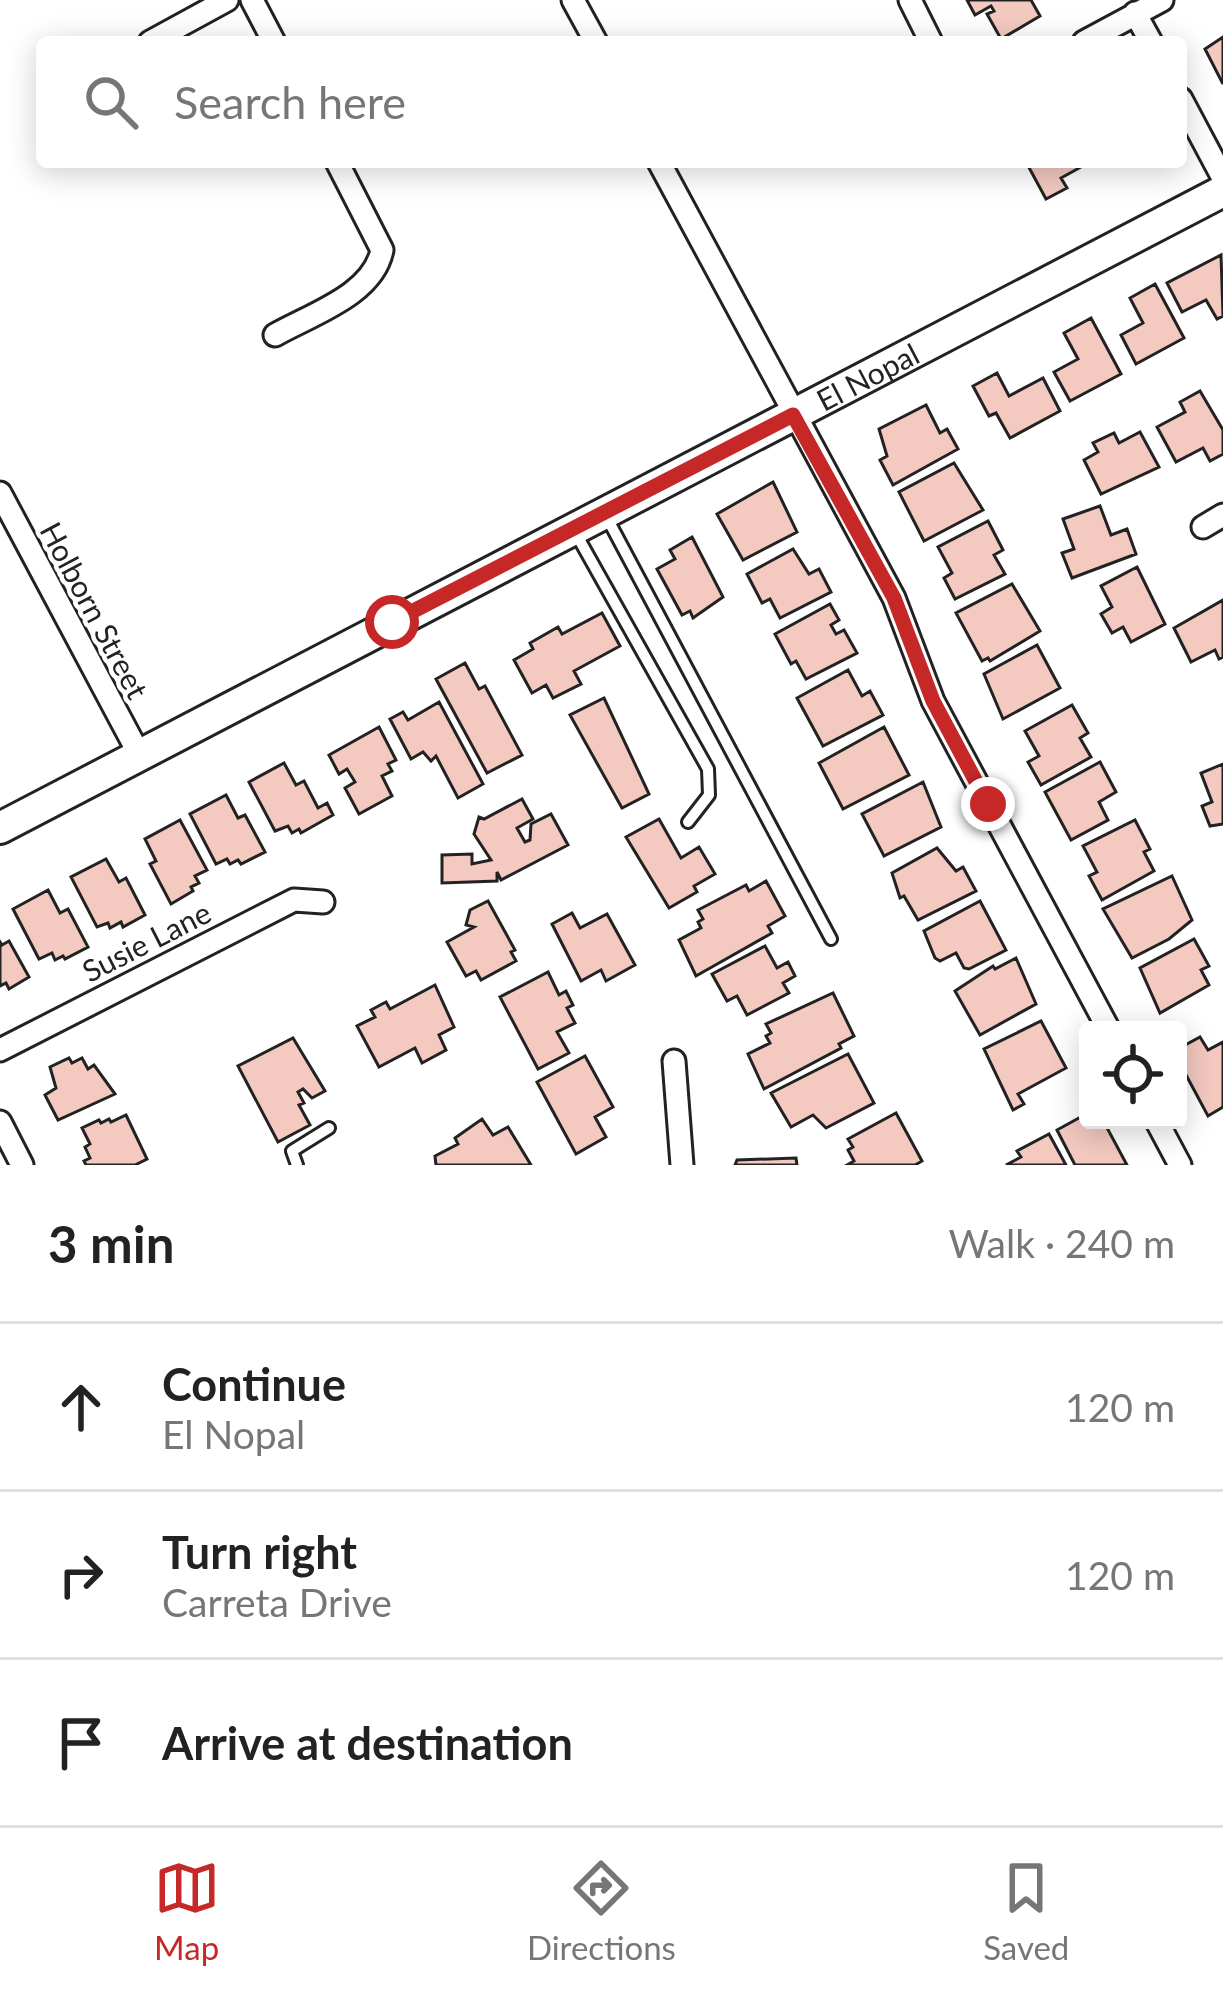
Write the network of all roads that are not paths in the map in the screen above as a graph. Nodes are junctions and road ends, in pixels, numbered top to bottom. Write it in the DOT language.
graph roads {
  1 [pos="227,0"];
  2 [pos="252,0"];
  3 [pos="573,0"];
  4 [pos="910,0"];
  5 [pos="1162,0"];
  6 [pos="1135,14"];
  7 [pos="161,36"];
  8 [pos="271,36"];
  9 [pos="593,36"];
  10 [pos="929,36"];
  11 [pos="1095,36"];
  12 [pos="1147,36"];
  13 [pos="1187,110"];
  14 [pos="340,168"];
  15 [pos="662,168"];
  16 [pos="1223,178"];
  17 [pos="1223,191"];
  18 [pos="275,335"];
  19 [pos="793,415"];
  20 [pos="0,493"];
  21 [pos="604,513"];
  22 [pos="1223,515"];
  23 [pos="1202,527"];
  24 [pos="574,529"];
  25 [pos="139,754"];
  26 [pos="688,822"];
  27 [pos="0,828"];
  28 [pos="323,902"];
  29 [pos="831,940"];
  30 [pos="1103,1021"];
  31 [pos="0,1050"];
  32 [pos="674,1061"];
  33 [pos="0,1122"];
  34 [pos="329,1128"];
  35 [pos="1161,1129"];
  36 [pos="22,1165"];
  37 [pos="297,1165"];
  38 [pos="682,1165"];
  39 [pos="1180,1165"];
  1 -- 7 [label="street"];
  2 -- 8 [label="street"];
  3 -- 9 [label="street"];
  4 -- 10 [label="street"];
  5 -- 6 [label="street"];
  6 -- 11 [label="street"];
  6 -- 12 [label="street"];
  13 -- 16 [label="street"];
  14 -- 18 [label="street"];
  15 -- 19 [label="street"];
  17 -- 19 [label="main road, El Nopal"];
  19 -- 21 [label="main road, El Nopal"];
  19 -- 30 [label="street"];
  20 -- 25 [label="street, Holborn Street"];
  21 -- 24 [label="main road, El Nopal"];
  21 -- 29 [label="lane"];
  22 -- 23 [label="street"];
  24 -- 25 [label="main road, El Nopal"];
  24 -- 26 [label="lane"];
  25 -- 27 [label="main road, El Nopal"];
  28 -- 31 [label="street, Susie Lane"];
  32 -- 38 [label="street"];
  33 -- 36 [label="street"];
  34 -- 37 [label="lane"];
  35 -- 39 [label="street"];
}
